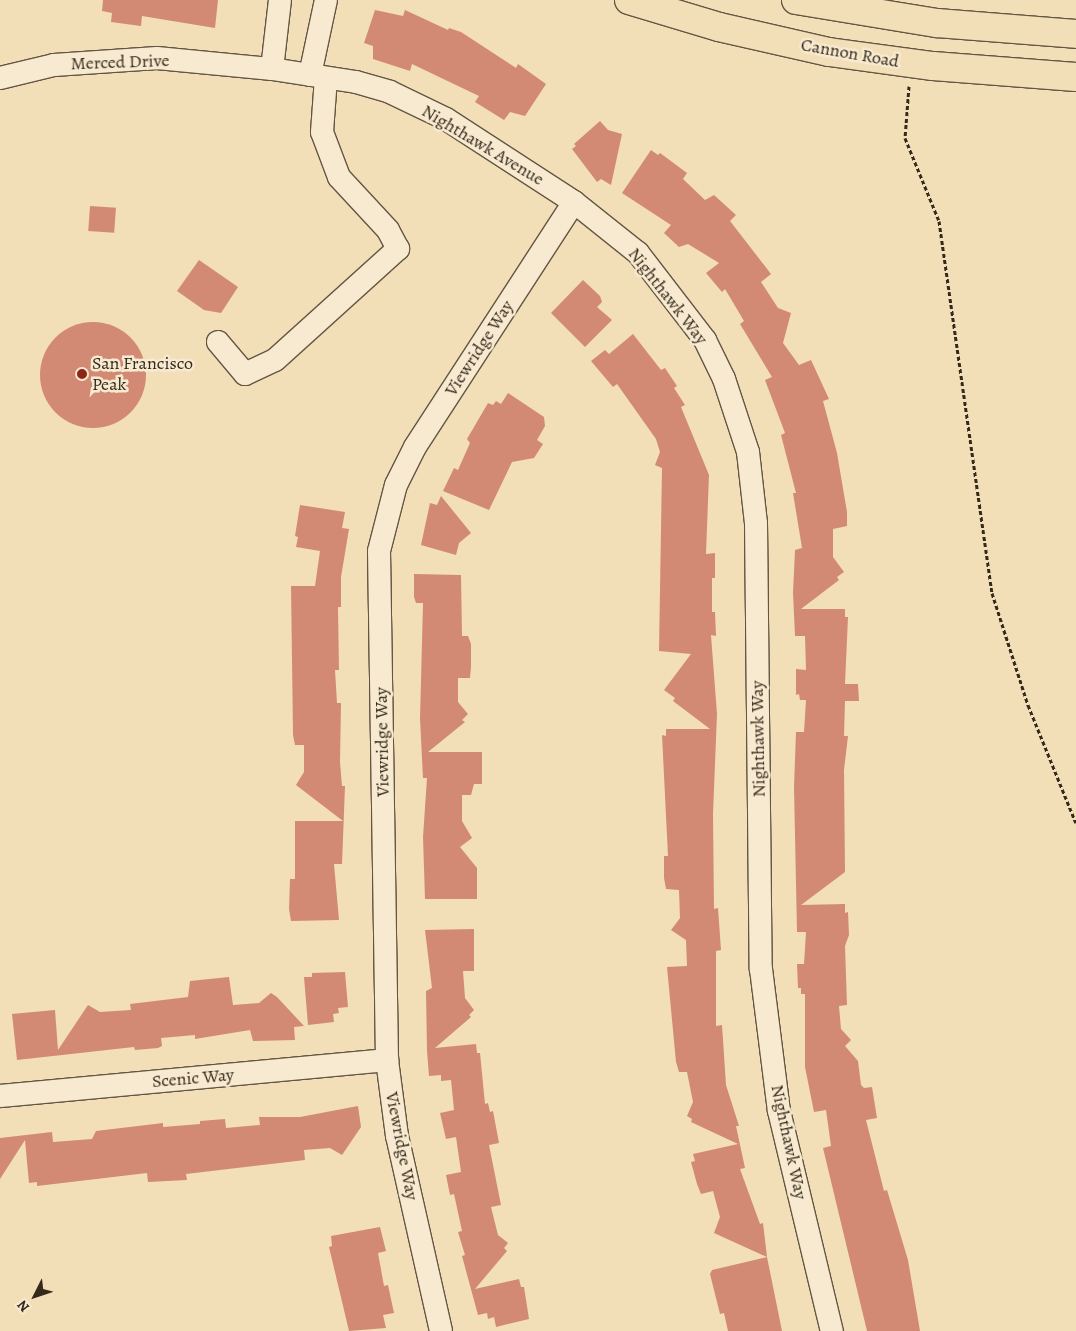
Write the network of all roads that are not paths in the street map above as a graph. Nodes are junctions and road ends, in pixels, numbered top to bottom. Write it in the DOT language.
graph roads {
  1 [pos="280,0"];
  2 [pos="326,0"];
  3 [pos="629,0"];
  4 [pos="796,0"];
  5 [pos="1076,34"];
  6 [pos="272,68"];
  7 [pos="318,76"];
  8 [pos="0,78"];
  9 [pos="1076,78"];
  10 [pos="574,202"];
  11 [pos="218,342"];
  12 [pos="387,1060"];
  13 [pos="0,1096"];
  14 [pos="441,1331"];
  15 [pos="832,1331"];
  1 -- 6 [label="street"];
  2 -- 7 [label="street"];
  3 -- 9 [label="main road, Cannon Road"];
  4 -- 5 [label="main road"];
  6 -- 7 [label="street, Nighthawk Avenue"];
  6 -- 8 [label="street, Merced Drive"];
  7 -- 10 [label="street, Nighthawk Avenue"];
  7 -- 11 [label="street"];
  10 -- 12 [label="street, Viewridge Way"];
  10 -- 15 [label="street, Nighthawk Way"];
  12 -- 13 [label="street, Scenic Way"];
  12 -- 14 [label="street, Viewridge Way"];
}
